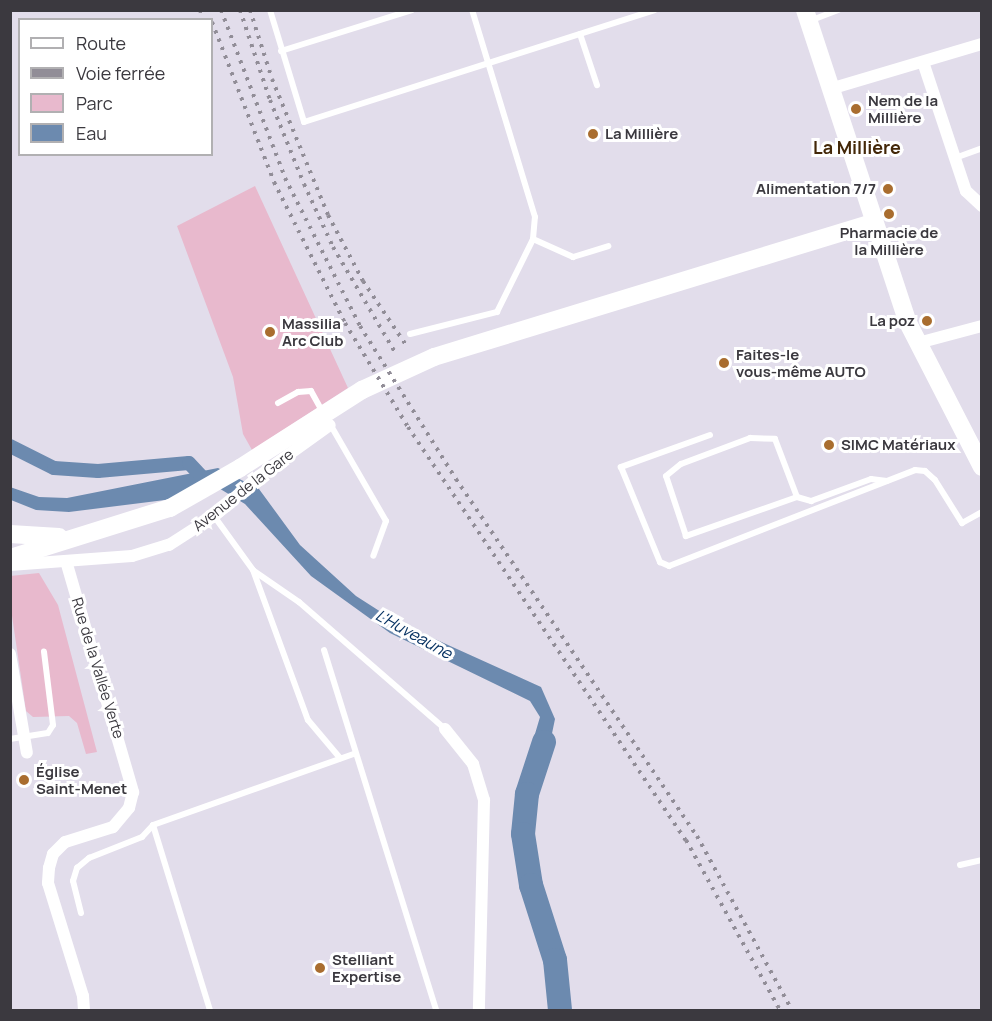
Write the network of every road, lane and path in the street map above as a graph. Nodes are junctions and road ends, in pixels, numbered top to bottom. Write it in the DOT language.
graph roads {
  1 [pos="270,10"];
  2 [pos="412,10"];
  3 [pos="472,10"];
  4 [pos="838,10"];
  5 [pos="654,11"];
  6 [pos="807,16"];
  7 [pos="580,34"];
  8 [pos="981,44"];
  9 [pos="281,51"];
  10 [pos="923,62"];
  11 [pos="488,63"];
  12 [pos="597,86"];
  13 [pos="830,90"];
  14 [pos="981,148"];
  15 [pos="955,158"];
  16 [pos="981,206"];
  17 [pos="872,223"];
  18 [pos="533,239"];
  19 [pos="608,246"];
  20 [pos="981,326"];
  21 [pos="410,334"];
  22 [pos="918,343"];
  23 [pos="278,403"];
  24 [pos="330,425"];
  25 [pos="710,435"];
  26 [pos="981,467"];
  27 [pos="887,481"];
  28 [pos="797,497"];
  29 [pos="981,512"];
  30 [pos="214,516"];
  31 [pos="10,534"];
  32 [pos="88,535"];
  33 [pos="373,556"];
  34 [pos="10,558"];
  35 [pos="66,561"];
  36 [pos="10,566"];
  37 [pos="253,570"];
  38 [pos="324,650"];
  39 [pos="44,652"];
  40 [pos="10,654"];
  41 [pos="445,729"];
  42 [pos="10,739"];
  43 [pos="25,739"];
  44 [pos="27,753"];
  45 [pos="356,753"];
  46 [pos="340,758"];
  47 [pos="153,825"];
  48 [pos="981,860"];
  49 [pos="960,864"];
  50 [pos="81,913"];
  51 [pos="84,1011"];
  52 [pos="210,1011"];
  53 [pos="436,1011"];
  54 [pos="479,1011"];
  1 -- 9 [label="lane"];
  2 -- 9 [label="lane"];
  3 -- 11 [label="lane"];
  4 -- 6 [label="lane"];
  5 -- 7 [label="lane"];
  6 -- 13 [label="street"];
  7 -- 11 [label="lane"];
  7 -- 12 [label="lane"];
  8 -- 10 [label="street"];
  9 -- 11 [label="lane"];
  10 -- 13 [label="street"];
  10 -- 15 [label="street"];
  11 -- 18 [label="lane"];
  13 -- 17 [label="street"];
  14 -- 15 [label="lane"];
  15 -- 16 [label="street"];
  17 -- 22 [label="street"];
  17 -- 32 [label="street"];
  18 -- 19 [label="lane"];
  18 -- 21 [label="lane"];
  20 -- 22 [label="street"];
  22 -- 26 [label="street"];
  23 -- 24 [label="lane"];
  24 -- 30 [label="street, Avenue de la Gare"];
  24 -- 33 [label="lane"];
  25 -- 27 [label="lane"];
  27 -- 28 [label="lane"];
  27 -- 29 [label="lane"];
  28 -- 28 [label="lane"];
  30 -- 35 [label="street, Avenue de la Gare"];
  30 -- 37 [label="lane"];
  31 -- 32 [label="street"];
  32 -- 34 [label="street"];
  35 -- 36 [label="street, Avenue de la Gare"];
  35 -- 51 [label="street, Rue de la Vallée Verte"];
  37 -- 41 [label="lane"];
  37 -- 46 [label="lane"];
  38 -- 45 [label="lane"];
  39 -- 43 [label="lane"];
  40 -- 43 [label="street"];
  41 -- 54 [label="street"];
  42 -- 43 [label="lane"];
  43 -- 44 [label="street"];
  45 -- 46 [label="lane"];
  45 -- 53 [label="lane"];
  46 -- 47 [label="lane"];
  47 -- 50 [label="lane"];
  47 -- 52 [label="lane"];
  48 -- 49 [label="lane"];
}
